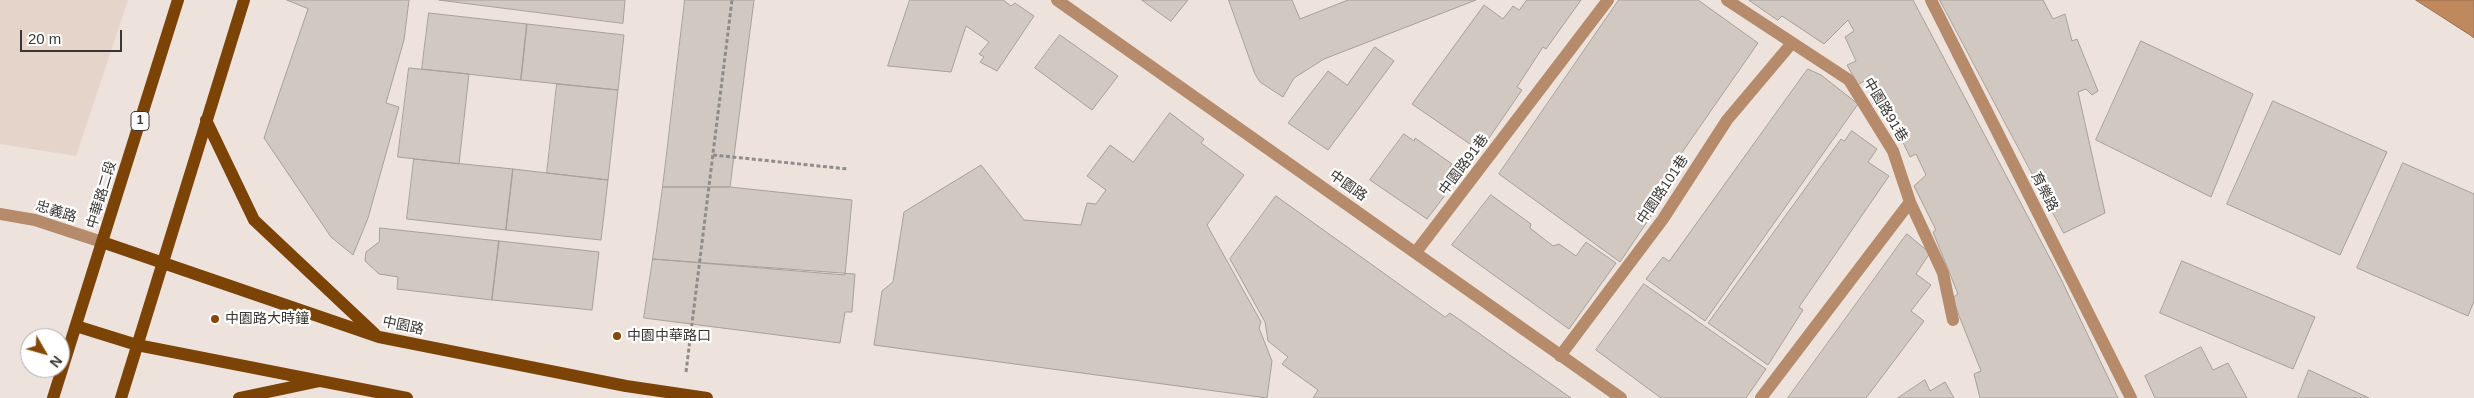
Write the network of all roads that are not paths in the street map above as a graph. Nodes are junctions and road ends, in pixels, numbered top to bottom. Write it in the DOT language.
graph roads {
  1 [pos="178,0"];
  2 [pos="244,0"];
  3 [pos="1608,0"];
  4 [pos="1727,0"];
  5 [pos="1931,0"];
  6 [pos="1062,1"];
  7 [pos="1792,43"];
  8 [pos="206,120"];
  9 [pos="1910,202"];
  10 [pos="0,214"];
  11 [pos="102,242"];
  12 [pos="1416,252"];
  13 [pos="162,264"];
  14 [pos="1953,320"];
  15 [pos="76,326"];
  16 [pos="379,337"];
  17 [pos="137,345"];
  18 [pos="1560,356"];
  19 [pos="325,380"];
  20 [pos="53,398"];
  21 [pos="121,398"];
  22 [pos="239,398"];
  23 [pos="407,398"];
  24 [pos="707,398"];
  25 [pos="1621,398"];
  26 [pos="1761,398"];
  27 [pos="2131,398"];
  1 -- 11 [label="main road, 中華路二段 / 1"];
  2 -- 8 [label="main road"];
  3 -- 12 [label="street, 中園路91巷"];
  4 -- 7 [label="street, 中園路91巷"];
  5 -- 27 [label="street, 育樂路"];
  6 -- 12 [label="street, 中園路"];
  7 -- 9 [label="street, 中園路91巷"];
  7 -- 18 [label="street, 中園路101巷"];
  8 -- 13 [label="main road"];
  8 -- 16 [label="main road"];
  9 -- 14 [label="street, 中園路91巷"];
  9 -- 26 [label="street"];
  10 -- 11 [label="street, 忠義路"];
  11 -- 13 [label="main road, 中園路"];
  11 -- 15 [label="main road, 中華路二段 / 1"];
  12 -- 18 [label="street, 中園路"];
  13 -- 16 [label="main road, 中園路"];
  13 -- 17 [label="main road"];
  15 -- 17 [label="main road"];
  15 -- 20 [label="main road, 中華路二段 / 1"];
  16 -- 24 [label="main road, 中園路"];
  17 -- 19 [label="main road"];
  17 -- 21 [label="main road"];
  18 -- 25 [label="street, 中園路"];
  19 -- 22 [label="main road"];
  19 -- 23 [label="main road"];
}
